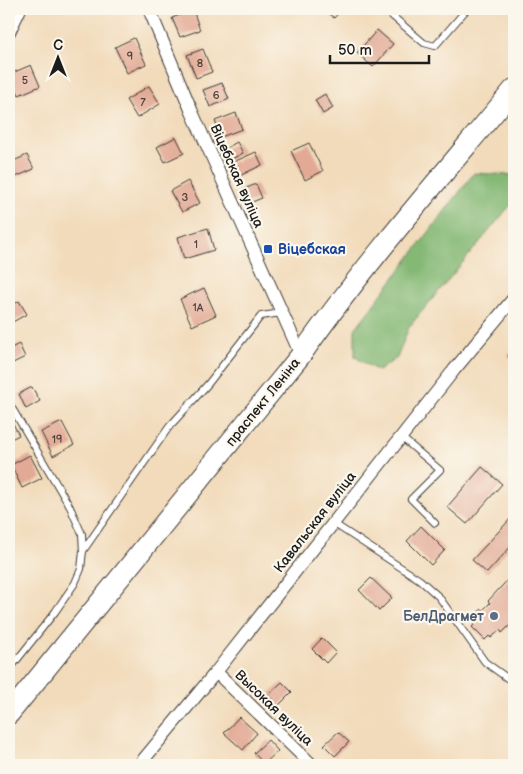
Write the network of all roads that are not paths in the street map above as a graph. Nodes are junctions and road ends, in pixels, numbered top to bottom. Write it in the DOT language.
graph roads {
  1 [pos="20,9"];
  2 [pos="149,9"];
  3 [pos="384,9"];
  4 [pos="467,9"];
  5 [pos="9,32"];
  6 [pos="514,89"];
  7 [pos="514,298"];
  8 [pos="282,313"];
  9 [pos="301,355"];
  10 [pos="9,403"];
  11 [pos="401,437"];
  12 [pos="333,523"];
  13 [pos="436,523"];
  14 [pos="83,553"];
  15 [pos="9,670"];
  16 [pos="216,672"];
  17 [pos="514,683"];
  18 [pos="9,714"];
  19 [pos="138,765"];
  20 [pos="312,765"];
  1 -- 5 [label="street"];
  2 -- 8 [label="street, Віцебская вуліца"];
  3 -- 4 [label="lane"];
  6 -- 9 [label="main road, праспект Леніна"];
  7 -- 11 [label="street, Кавальская вуліца"];
  8 -- 9 [label="street, Віцебская вуліца"];
  8 -- 14 [label="lane"];
  9 -- 18 [label="main road, праспект Леніна"];
  10 -- 14 [label="lane"];
  11 -- 12 [label="street, Кавальская вуліца"];
  11 -- 13 [label="lane"];
  12 -- 16 [label="street, Кавальская вуліца"];
  12 -- 17 [label="lane"];
  14 -- 15 [label="lane"];
  16 -- 19 [label="street, Кавальская вуліца"];
  16 -- 20 [label="street, Высокая вуліца"];
}
